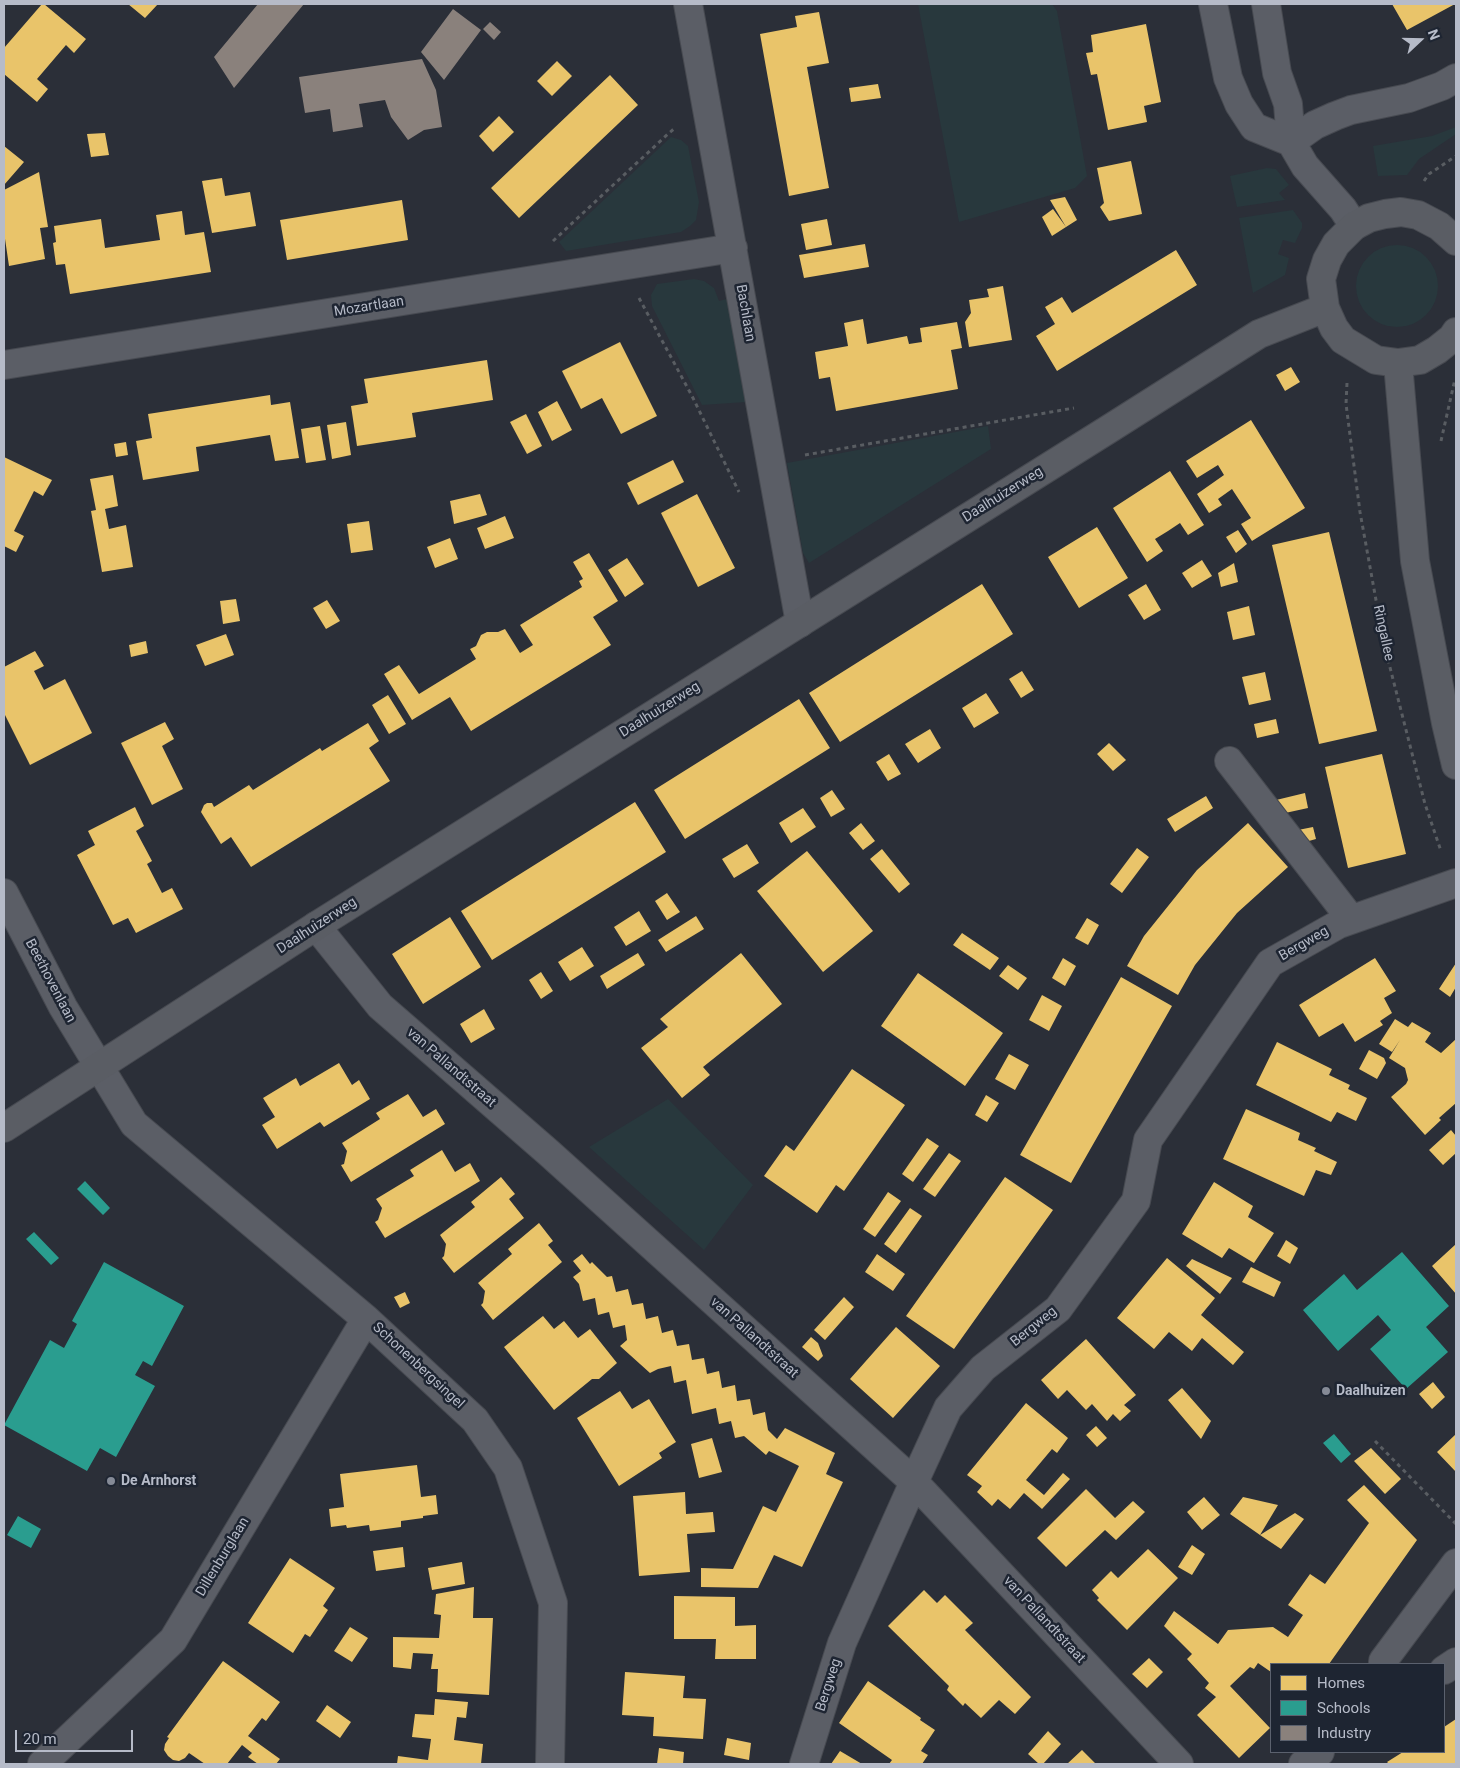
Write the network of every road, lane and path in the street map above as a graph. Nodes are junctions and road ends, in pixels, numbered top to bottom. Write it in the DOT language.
graph roads {
  1 [pos="688,4"];
  2 [pos="1213,4"];
  3 [pos="1266,4"];
  4 [pos="1456,78"];
  5 [pos="707,107"];
  6 [pos="1291,142"];
  7 [pos="1354,226"];
  8 [pos="1456,240"];
  9 [pos="733,248"];
  10 [pos="622,266"];
  11 [pos="518,283"];
  12 [pos="1325,308"];
  13 [pos="1456,332"];
  14 [pos="1398,363"];
  15 [pos="4,365"];
  16 [pos="1453,372"];
  17 [pos="1348,378"];
  18 [pos="1446,418"];
  19 [pos="1109,429"];
  20 [pos="772,460"];
  21 [pos="742,497"];
  22 [pos="800,623"];
  23 [pos="1229,761"];
  24 [pos="1456,765"];
  25 [pos="1455,883"];
  26 [pos="4,893"];
  27 [pos="1351,919"];
  28 [pos="316,926"];
  29 [pos="98,1067"];
  30 [pos="4,1128"];
  31 [pos="366,1319"];
  32 [pos="1375,1441"];
  33 [pos="914,1482"];
  34 [pos="1456,1524"];
  35 [pos="1456,1563"];
  36 [pos="1456,1662"];
  37 [pos="1384,1663"];
  38 [pos="1445,1669"];
  39 [pos="1319,1753"];
  40 [pos="42,1764"];
  41 [pos="550,1764"];
  42 [pos="804,1764"];
  43 [pos="1179,1764"];
  44 [pos="1303,1764"];
  1 -- 5 [label="street, Bachlaan"];
  2 -- 6 [label="street"];
  3 -- 6 [label="street"];
  4 -- 6 [label="street"];
  5 -- 9 [label="street, Bachlaan"];
  5 -- 11 [label="path"];
  6 -- 7 [label="street"];
  7 -- 8 [label="main road"];
  7 -- 12 [label="main road"];
  9 -- 10 [label="street, Mozartlaan"];
  9 -- 20 [label="street, Bachlaan"];
  10 -- 11 [label="street, Mozartlaan"];
  10 -- 21 [label="path"];
  11 -- 15 [label="street, Mozartlaan"];
  12 -- 14 [label="main road"];
  12 -- 19 [label="main road, Daalhuizerweg"];
  13 -- 14 [label="main road"];
  14 -- 24 [label="main road"];
  16 -- 18 [label="path"];
  17 -- 25 [label="path, Ringallee"];
  19 -- 20 [label="path"];
  19 -- 22 [label="main road, Daalhuizerweg"];
  20 -- 22 [label="street, Bachlaan"];
  22 -- 28 [label="main road, Daalhuizerweg"];
  23 -- 27 [label="street"];
  25 -- 27 [label="street, Bergweg"];
  26 -- 29 [label="street, Beethovenlaan"];
  27 -- 33 [label="street, Bergweg"];
  28 -- 29 [label="main road, Daalhuizerweg"];
  28 -- 33 [label="street, van Pallandtstraat"];
  29 -- 30 [label="main road, Daalhuizerweg"];
  29 -- 31 [label="street, Schonenbergsingel"];
  31 -- 40 [label="street, Dillenburglaan"];
  31 -- 41 [label="street, Schonenbergsingel"];
  32 -- 34 [label="path"];
  33 -- 42 [label="street, Bergweg"];
  33 -- 43 [label="street, van Pallandtstraat"];
  35 -- 37 [label="street"];
  36 -- 38 [label="street"];
  39 -- 44 [label="street"];
}
